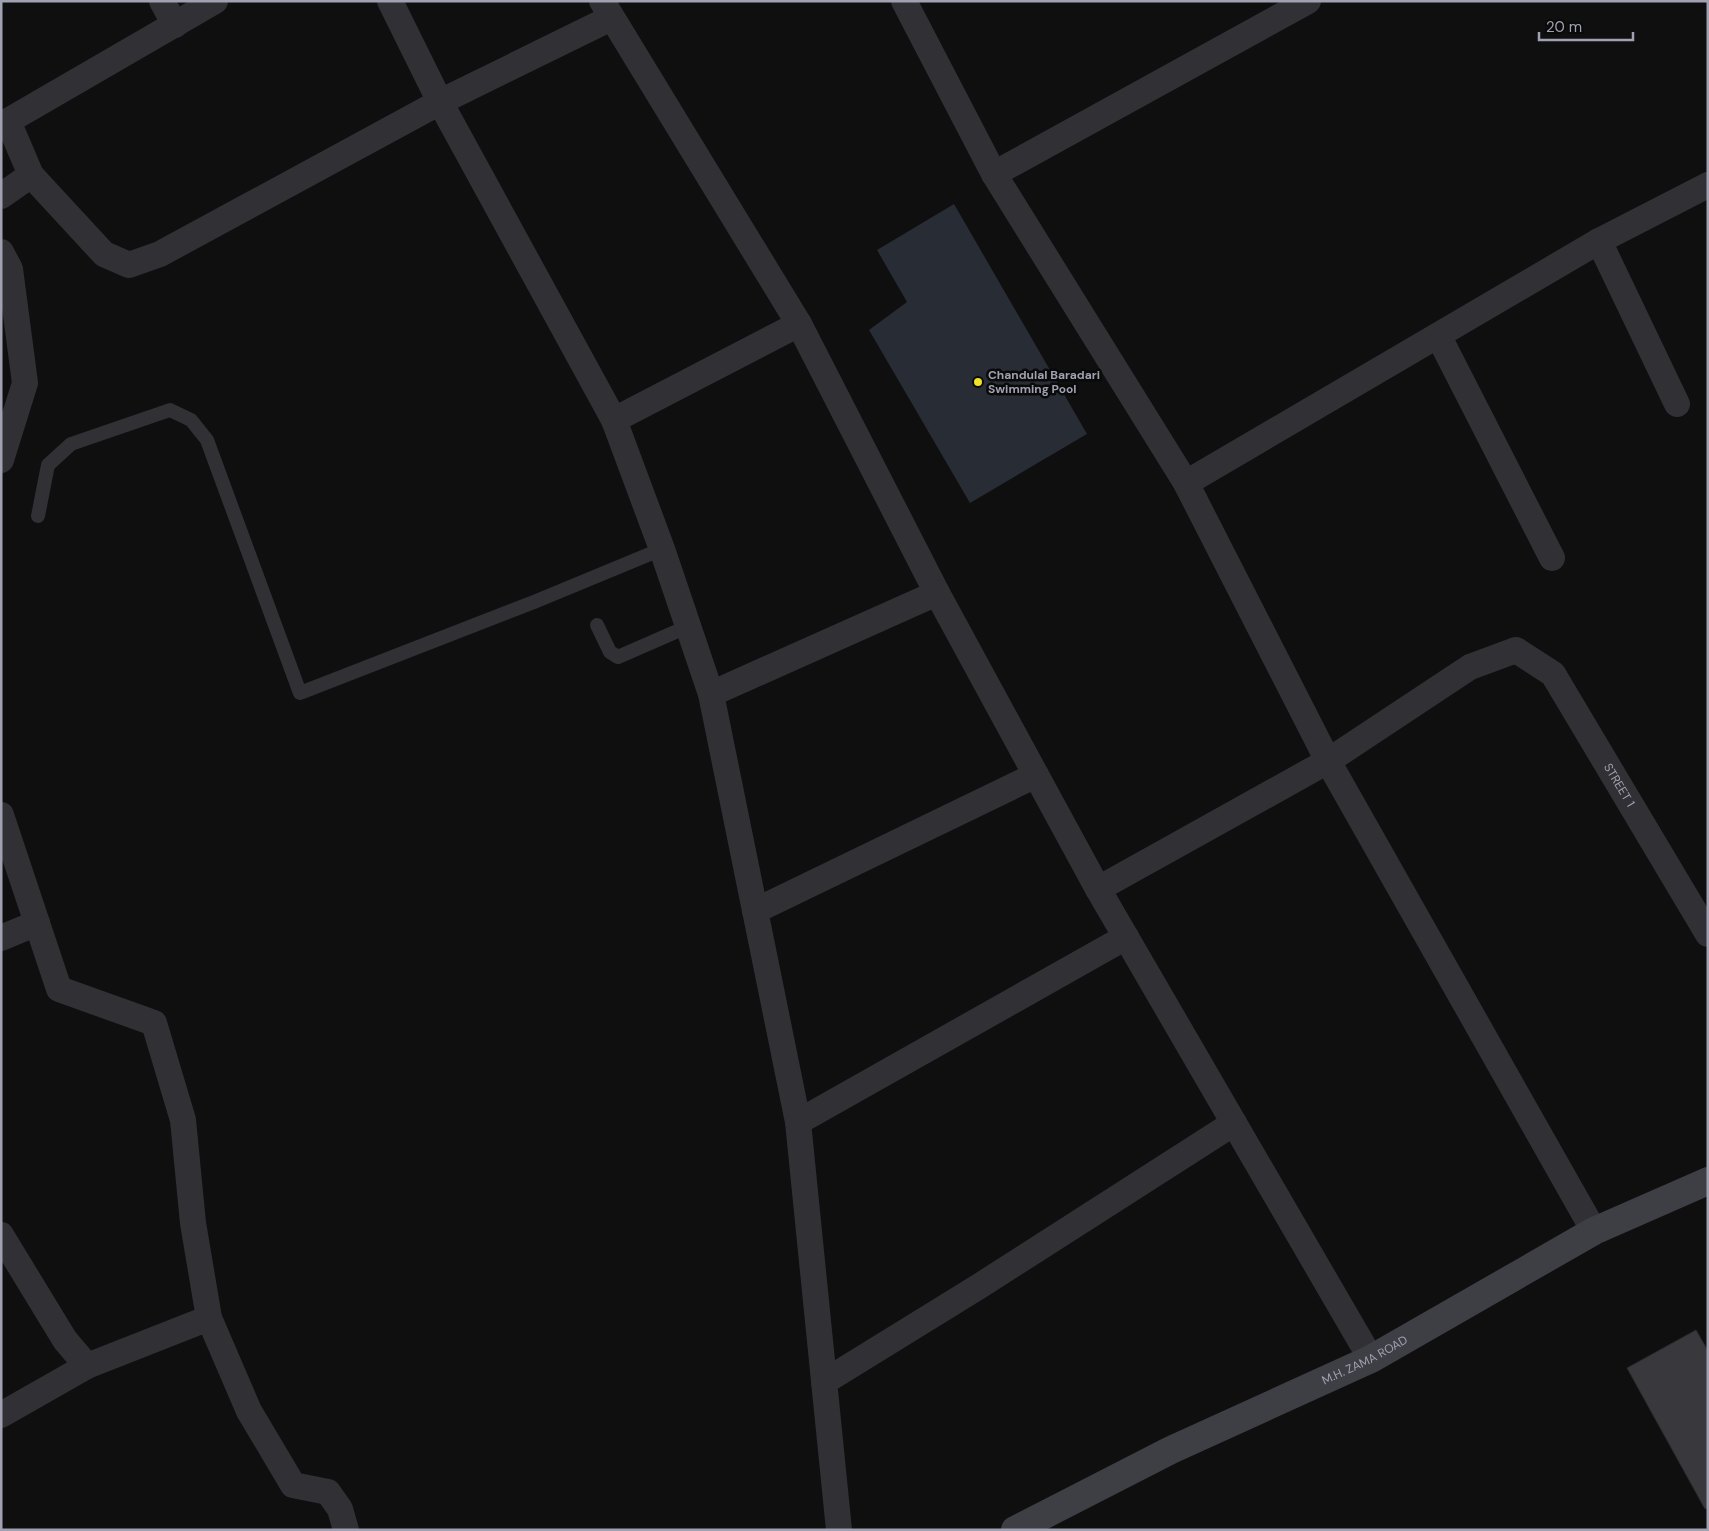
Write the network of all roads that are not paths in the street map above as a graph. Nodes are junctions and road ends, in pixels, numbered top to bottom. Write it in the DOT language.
graph roads {
  1 [pos="162,1"];
  2 [pos="215,1"];
  3 [pos="390,1"];
  4 [pos="904,1"];
  5 [pos="1308,1"];
  6 [pos="606,10"];
  7 [pos="175,25"];
  8 [pos="440,102"];
  9 [pos="5,115"];
  10 [pos="994,174"];
  11 [pos="32,175"];
  12 [pos="1708,185"];
  13 [pos="1,196"];
  14 [pos="1599,241"];
  15 [pos="4,265"];
  16 [pos="799,324"];
  17 [pos="1439,337"];
  18 [pos="25,383"];
  19 [pos="1,397"];
  20 [pos="1677,404"];
  21 [pos="614,420"];
  22 [pos="1,460"];
  23 [pos="1186,483"];
  24 [pos="38,516"];
  25 [pos="662,549"];
  26 [pos="1552,558"];
  27 [pos="937,593"];
  28 [pos="597,625"];
  29 [pos="688,626"];
  30 [pos="711,694"];
  31 [pos="1328,761"];
  32 [pos="1036,776"];
  33 [pos="1,815"];
  34 [pos="1098,889"];
  35 [pos="755,910"];
  36 [pos="37,923"];
  37 [pos="1708,934"];
  38 [pos="1126,937"];
  39 [pos="1,938"];
  40 [pos="798,1122"];
  41 [pos="1234,1123"];
  42 [pos="1708,1180"];
  43 [pos="1594,1231"];
  44 [pos="1,1235"];
  45 [pos="208,1318"];
  46 [pos="1371,1358"];
  47 [pos="87,1366"];
  48 [pos="824,1382"];
  49 [pos="1,1415"];
  50 [pos="346,1530"];
  51 [pos="839,1530"];
  52 [pos="1015,1530"];
  1 -- 7 [label="street"];
  2 -- 7 [label="street"];
  3 -- 8 [label="street"];
  4 -- 10 [label="street"];
  5 -- 10 [label="street"];
  6 -- 8 [label="street"];
  6 -- 16 [label="street"];
  7 -- 9 [label="street"];
  8 -- 11 [label="street"];
  8 -- 21 [label="street"];
  9 -- 11 [label="street"];
  10 -- 23 [label="street"];
  11 -- 13 [label="street"];
  12 -- 14 [label="street"];
  14 -- 17 [label="street"];
  14 -- 20 [label="street"];
  15 -- 18 [label="street"];
  16 -- 21 [label="street"];
  16 -- 27 [label="street"];
  17 -- 23 [label="street"];
  17 -- 26 [label="street"];
  18 -- 19 [label="street"];
  18 -- 22 [label="street"];
  21 -- 25 [label="street"];
  23 -- 31 [label="street"];
  24 -- 25 [label="lane"];
  25 -- 29 [label="street"];
  27 -- 30 [label="street"];
  27 -- 32 [label="street"];
  28 -- 29 [label="lane"];
  29 -- 30 [label="street"];
  30 -- 35 [label="street"];
  31 -- 34 [label="street"];
  31 -- 37 [label="street, STREET 1"];
  31 -- 43 [label="street"];
  32 -- 34 [label="street"];
  32 -- 35 [label="street"];
  33 -- 36 [label="street"];
  34 -- 38 [label="street"];
  35 -- 40 [label="street"];
  36 -- 39 [label="street"];
  36 -- 45 [label="street"];
  38 -- 40 [label="street"];
  38 -- 41 [label="street"];
  40 -- 48 [label="street"];
  41 -- 46 [label="street"];
  41 -- 48 [label="street"];
  42 -- 43 [label="main road, M.H. ZAMA ROAD"];
  43 -- 46 [label="main road, M.H. ZAMA ROAD"];
  44 -- 47 [label="street"];
  45 -- 47 [label="street"];
  45 -- 50 [label="street"];
  46 -- 52 [label="main road, M.H. ZAMA ROAD"];
  47 -- 49 [label="street"];
  48 -- 51 [label="street"];
}
